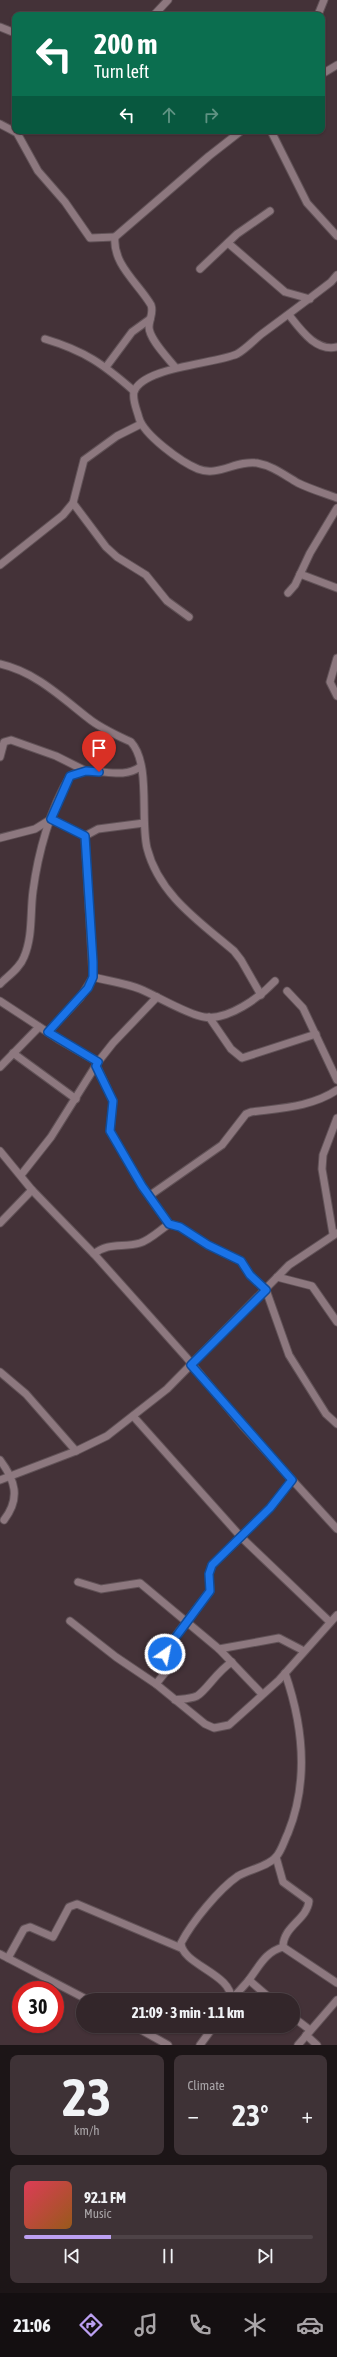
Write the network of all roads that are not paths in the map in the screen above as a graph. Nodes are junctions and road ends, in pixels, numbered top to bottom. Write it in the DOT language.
graph roads {
  1 [pos="168,0"];
  2 [pos="324,0"];
  3 [pos="157,12"];
  4 [pos="319,12"];
  5 [pos="0,27"];
  6 [pos="12,32"];
  7 [pos="337,66"];
  8 [pos="325,72"];
  9 [pos="0,124"];
  10 [pos="12,131"];
  11 [pos="17,134"];
  12 [pos="237,134"];
  13 [pos="272,134"];
  14 [pos="270,211"];
  15 [pos="337,236"];
  16 [pos="115,237"];
  17 [pos="228,243"];
  18 [pos="200,269"];
  19 [pos="337,275"];
  20 [pos="310,299"];
  21 [pos="289,315"];
  22 [pos="150,319"];
  23 [pos="46,339"];
  24 [pos="337,347"];
  25 [pos="106,367"];
  26 [pos="176,367"];
  27 [pos="134,391"];
  28 [pos="141,424"];
  29 [pos="337,498"];
  30 [pos="74,503"];
  31 [pos="337,508"];
  32 [pos="0,565"];
  33 [pos="300,574"];
  34 [pos="337,588"];
  35 [pos="288,593"];
  36 [pos="188,617"];
  37 [pos="337,658"];
  38 [pos="0,664"];
  39 [pos="337,696"];
  40 [pos="0,757"];
  41 [pos="140,767"];
  42 [pos="86,771"];
  43 [pos="51,819"];
  44 [pos="144,823"];
  45 [pos="85,836"];
  46 [pos="0,838"];
  47 [pos="93,977"];
  48 [pos="275,981"];
  49 [pos="0,984"];
  50 [pos="287,991"];
  51 [pos="261,995"];
  52 [pos="157,997"];
  53 [pos="0,1001"];
  54 [pos="209,1017"];
  55 [pos="39,1027"];
  56 [pos="48,1032"];
  57 [pos="316,1034"];
  58 [pos="13,1054"];
  59 [pos="97,1064"];
  60 [pos="0,1067"];
  61 [pos="337,1078"];
  62 [pos="337,1090"];
  63 [pos="76,1099"];
  64 [pos="337,1118"];
  65 [pos="0,1151"];
  66 [pos="21,1175"];
  67 [pos="32,1190"];
  68 [pos="150,1196"];
  69 [pos="0,1224"];
  70 [pos="169,1224"];
  71 [pos="335,1233"];
  72 [pos="94,1254"];
  73 [pos="277,1277"];
  74 [pos="266,1290"];
  75 [pos="337,1322"];
  76 [pos="191,1365"];
  77 [pos="0,1372"];
  78 [pos="133,1416"];
  79 [pos="337,1424"];
  80 [pos="76,1451"];
  81 [pos="0,1460"];
  82 [pos="11,1475"];
  83 [pos="0,1480"];
  84 [pos="292,1480"];
  85 [pos="4,1520"];
  86 [pos="337,1529"];
  87 [pos="241,1537"];
  88 [pos="78,1582"];
  89 [pos="334,1620"];
  90 [pos="70,1622"];
  91 [pos="187,1622"];
  92 [pos="219,1649"];
  93 [pos="304,1652"];
  94 [pos="232,1662"];
  95 [pos="285,1673"];
  96 [pos="156,1684"];
  97 [pos="262,1694"];
  98 [pos="175,1700"];
  99 [pos="276,1857"];
  100 [pos="283,1947"];
  101 [pos="181,1948"];
  102 [pos="0,1954"];
  103 [pos="8,1958"];
  104 [pos="249,1980"];
  105 [pos="337,1983"];
  106 [pos="230,1993"];
  107 [pos="237,1993"];
  108 [pos="264,1993"];
  109 [pos="76,1994"];
  110 [pos="337,2000"];
  111 [pos="300,2024"];
  112 [pos="308,2032"];
  113 [pos="147,2033"];
  114 [pos="209,2033"];
  115 [pos="168,2045"];
  116 [pos="200,2045"];
  117 [pos="298,2045"];
  118 [pos="317,2045"];
  1 -- 3 [label="street"];
  2 -- 4 [label="street"];
  5 -- 6 [label="street"];
  7 -- 8 [label="street"];
  9 -- 10 [label="street"];
  11 -- 16 [label="street"];
  12 -- 16 [label="street"];
  13 -- 15 [label="street"];
  14 -- 17 [label="street"];
  16 -- 22 [label="street"];
  17 -- 18 [label="street"];
  17 -- 20 [label="street"];
  19 -- 20 [label="street"];
  20 -- 21 [label="street"];
  21 -- 24 [label="street"];
  21 -- 26 [label="street"];
  22 -- 25 [label="street"];
  22 -- 26 [label="street"];
  23 -- 25 [label="street"];
  25 -- 27 [label="street"];
  26 -- 27 [label="street"];
  27 -- 28 [label="street"];
  28 -- 29 [label="street"];
  28 -- 30 [label="street"];
  30 -- 32 [label="street"];
  30 -- 36 [label="street"];
  31 -- 33 [label="street"];
  33 -- 34 [label="street"];
  33 -- 35 [label="street"];
  37 -- 39 [label="street"];
  38 -- 41 [label="street"];
  40 -- 42 [label="street"];
  41 -- 42 [label="street"];
  41 -- 44 [label="street"];
  42 -- 43 [label="street"];
  43 -- 45 [label="street"];
  43 -- 46 [label="street"];
  43 -- 49 [label="street"];
  44 -- 45 [label="street"];
  44 -- 51 [label="street"];
  45 -- 47 [label="street"];
  47 -- 52 [label="street"];
  47 -- 56 [label="street"];
  48 -- 51 [label="street"];
  50 -- 57 [label="street"];
  51 -- 54 [label="street"];
  52 -- 54 [label="street"];
  52 -- 59 [label="street"];
  53 -- 55 [label="street"];
  54 -- 57 [label="street"];
  55 -- 56 [label="street"];
  55 -- 58 [label="street"];
  56 -- 59 [label="street"];
  57 -- 61 [label="street"];
  58 -- 60 [label="street"];
  58 -- 63 [label="street"];
  59 -- 63 [label="street"];
  59 -- 68 [label="street"];
  62 -- 68 [label="street"];
  63 -- 66 [label="street"];
  64 -- 71 [label="street"];
  65 -- 66 [label="street"];
  66 -- 67 [label="street"];
  67 -- 69 [label="street"];
  67 -- 72 [label="street"];
  68 -- 70 [label="street"];
  70 -- 72 [label="street"];
  70 -- 74 [label="street"];
  71 -- 73 [label="street"];
  72 -- 76 [label="street"];
  73 -- 74 [label="street"];
  73 -- 75 [label="street"];
  74 -- 76 [label="street"];
  74 -- 79 [label="street"];
  76 -- 78 [label="street"];
  76 -- 84 [label="street"];
  77 -- 80 [label="street"];
  78 -- 80 [label="street"];
  78 -- 87 [label="street"];
  80 -- 82 [label="street"];
  81 -- 82 [label="street"];
  82 -- 83 [label="street"];
  82 -- 85 [label="street"];
  84 -- 86 [label="street"];
  84 -- 87 [label="street"];
  87 -- 89 [label="street"];
  87 -- 91 [label="street"];
  88 -- 91 [label="street"];
  89 -- 93 [label="street"];
  90 -- 96 [label="street"];
  91 -- 92 [label="street"];
  91 -- 96 [label="street"];
  92 -- 93 [label="street"];
  92 -- 94 [label="street"];
  93 -- 95 [label="street"];
  94 -- 97 [label="street"];
  94 -- 98 [label="street"];
  95 -- 97 [label="street"];
  95 -- 99 [label="street"];
  96 -- 98 [label="street"];
  97 -- 98 [label="street"];
  99 -- 100 [label="street"];
  99 -- 101 [label="street"];
  100 -- 104 [label="street"];
  100 -- 105 [label="street"];
  101 -- 103 [label="street"];
  101 -- 106 [label="street"];
  102 -- 103 [label="street"];
  103 -- 109 [label="street"];
  104 -- 107 [label="street"];
  104 -- 108 [label="street"];
  110 -- 112 [label="street"];
  111 -- 112 [label="street"];
  112 -- 117 [label="street"];
  112 -- 118 [label="street"];
  113 -- 115 [label="street"];
  114 -- 116 [label="street"];
}
